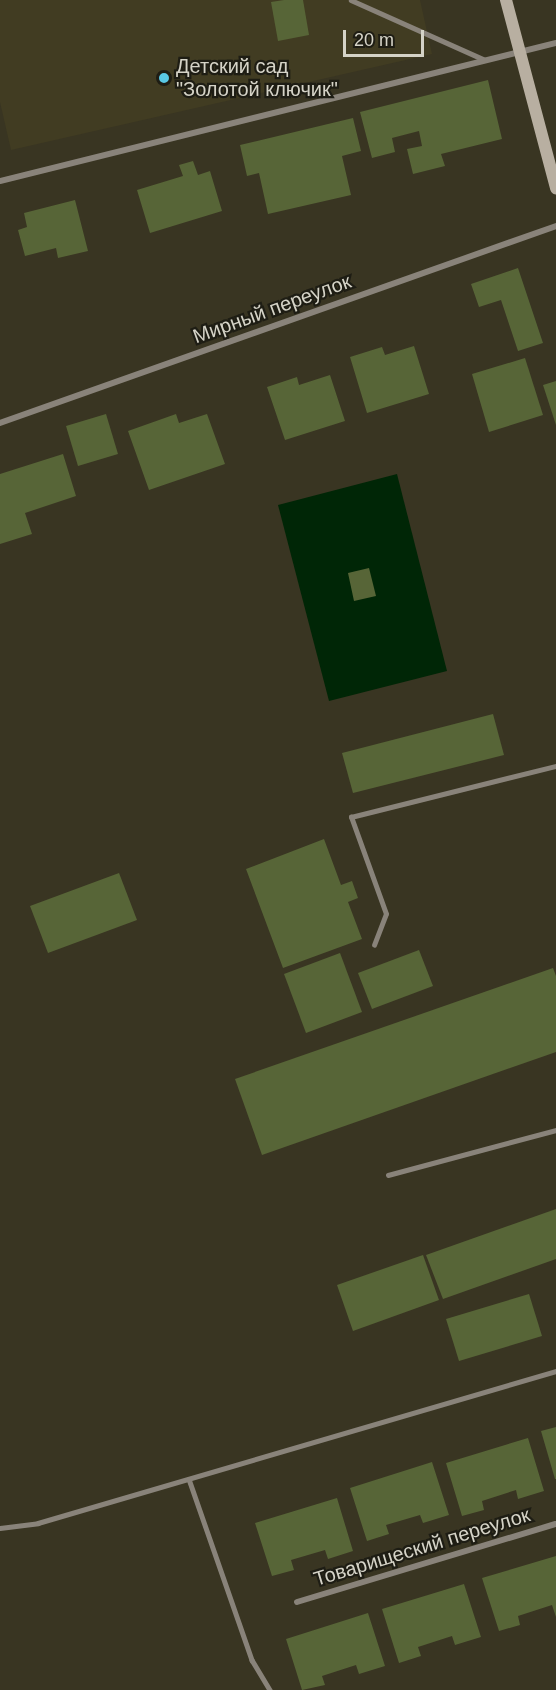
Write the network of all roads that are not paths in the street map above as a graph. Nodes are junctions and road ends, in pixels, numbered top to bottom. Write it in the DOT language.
graph roads {
  1 [pos="351,0"];
  2 [pos="506,0"];
  3 [pos="556,43"];
  4 [pos="520,51"];
  5 [pos="483,59"];
  6 [pos="0,181"];
  7 [pos="556,188"];
  8 [pos="556,226"];
  9 [pos="0,423"];
  10 [pos="556,766"];
  11 [pos="374,945"];
  12 [pos="556,1130"];
  13 [pos="388,1175"];
  14 [pos="556,1371"];
  15 [pos="189,1479"];
  16 [pos="556,1524"];
  17 [pos="0,1528"];
  18 [pos="297,1602"];
  19 [pos="270,1690"];
  1 -- 5 [label="lane"];
  2 -- 4 [label="main road"];
  3 -- 4 [label="street"];
  4 -- 5 [label="street"];
  4 -- 7 [label="main road"];
  5 -- 6 [label="street"];
  8 -- 9 [label="street, Мирный переулок"];
  10 -- 11 [label="lane"];
  12 -- 13 [label="lane"];
  14 -- 15 [label="lane"];
  15 -- 17 [label="lane"];
  15 -- 19 [label="lane"];
  16 -- 18 [label="street, Товарищеский переулок"];
}
